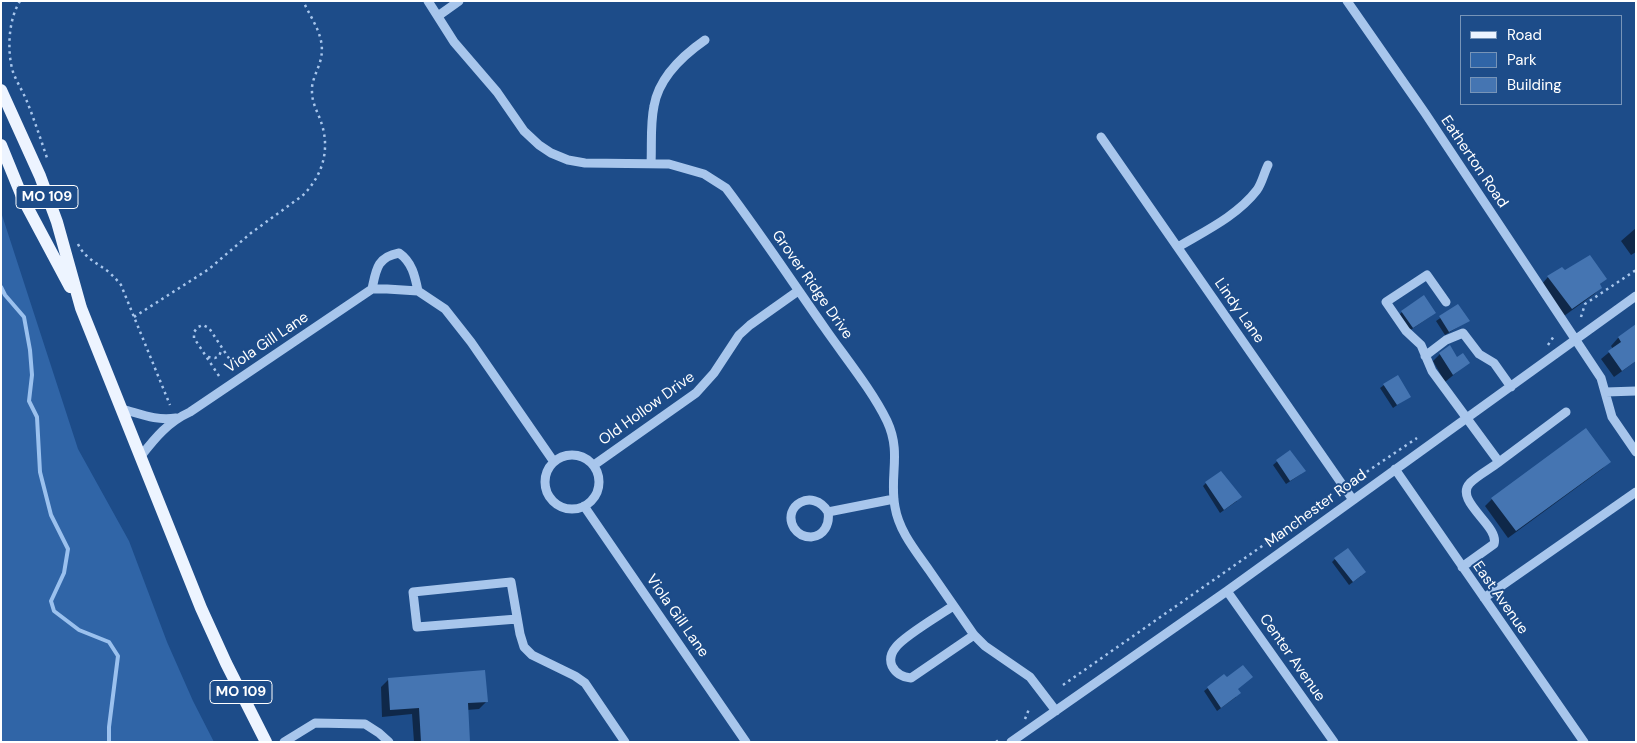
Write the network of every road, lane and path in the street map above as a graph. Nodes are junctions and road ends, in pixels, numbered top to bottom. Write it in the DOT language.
graph roads {
  1 [pos="20,1"];
  2 [pos="304,1"];
  3 [pos="428,1"];
  4 [pos="459,1"];
  5 [pos="1347,1"];
  6 [pos="438,16"];
  7 [pos="705,40"];
  8 [pos="1,90"];
  9 [pos="1102,137"];
  10 [pos="1,145"];
  11 [pos="48,160"];
  12 [pos="651,164"];
  13 [pos="1268,165"];
  14 [pos="75,236"];
  15 [pos="1178,247"];
  16 [pos="1636,270"];
  17 [pos="372,290"];
  18 [pos="798,290"];
  19 [pos="418,291"];
  20 [pos="1636,296"];
  21 [pos="1446,302"];
  22 [pos="81,308"];
  23 [pos="1580,317"];
  24 [pos="134,318"];
  25 [pos="1576,340"];
  26 [pos="222,347"];
  27 [pos="1425,356"];
  28 [pos="207,357"];
  29 [pos="234,366"];
  30 [pos="219,376"];
  31 [pos="1511,387"];
  32 [pos="1634,391"];
  33 [pos="1606,392"];
  34 [pos="170,405"];
  35 [pos="122,409"];
  36 [pos="1566,412"];
  37 [pos="176,418"];
  38 [pos="1467,418"];
  39 [pos="1636,452"];
  40 [pos="141,456"];
  41 [pos="554,462"];
  42 [pos="1499,462"];
  43 [pos="594,465"];
  44 [pos="1395,470"];
  45 [pos="1636,492"];
  46 [pos="1331,498"];
  47 [pos="894,499"];
  48 [pos="1353,500"];
  49 [pos="584,506"];
  50 [pos="828,512"];
  51 [pos="1462,567"];
  52 [pos="1227,591"];
  53 [pos="1484,598"];
  54 [pos="953,606"];
  55 [pos="517,619"];
  56 [pos="974,635"];
  57 [pos="1063,685"];
  58 [pos="1056,711"];
  59 [pos="266,742"];
  60 [pos="284,742"];
  61 [pos="389,742"];
  62 [pos="625,742"];
  63 [pos="746,742"];
  64 [pos="1011,742"];
  65 [pos="1334,742"];
  66 [pos="1584,742"];
  1 -- 11 [label="path"];
  2 -- 24 [label="path"];
  3 -- 6 [label="street, Grover Ridge Drive"];
  4 -- 6 [label="street"];
  5 -- 25 [label="street, Eatherton Road"];
  6 -- 12 [label="street, Grover Ridge Drive"];
  7 -- 12 [label="street"];
  8 -- 22 [label="main road, MO 109"];
  9 -- 15 [label="street, Lindy Lane"];
  10 -- 22 [label="main road, MO 109"];
  12 -- 18 [label="street, Grover Ridge Drive"];
  13 -- 15 [label="street"];
  14 -- 24 [label="path"];
  15 -- 48 [label="street, Lindy Lane"];
  16 -- 23 [label="path"];
  17 -- 19 [label="street"];
  17 -- 19 [label="street"];
  17 -- 37 [label="street, Viola Gill Lane"];
  18 -- 43 [label="street, Old Hollow Drive"];
  18 -- 47 [label="street, Grover Ridge Drive"];
  19 -- 41 [label="street"];
  20 -- 25 [label="street, Manchester Road"];
  21 -- 27 [label="street"];
  22 -- 35 [label="main road, MO 109"];
  24 -- 34 [label="path"];
  25 -- 31 [label="street, Manchester Road"];
  25 -- 33 [label="street, Eatherton Road"];
  26 -- 28 [label="path"];
  26 -- 28 [label="path"];
  26 -- 29 [label="path"];
  27 -- 31 [label="street"];
  27 -- 38 [label="street"];
  28 -- 30 [label="path"];
  31 -- 38 [label="street, Manchester Road"];
  32 -- 33 [label="street"];
  33 -- 39 [label="street, Eatherton Road"];
  35 -- 37 [label="street, Viola Gill Lane"];
  35 -- 40 [label="main road, MO 109"];
  36 -- 42 [label="street"];
  37 -- 40 [label="street, Viola Gill Lane"];
  38 -- 42 [label="street"];
  38 -- 44 [label="street, Manchester Road"];
  40 -- 59 [label="main road, MO 109"];
  41 -- 43 [label="street"];
  41 -- 49 [label="street"];
  42 -- 51 [label="street"];
  43 -- 49 [label="street"];
  44 -- 48 [label="street, Manchester Road"];
  44 -- 51 [label="street, East Avenue"];
  45 -- 53 [label="street"];
  46 -- 57 [label="path"];
  47 -- 50 [label="street"];
  47 -- 54 [label="street, Grover Ridge Drive"];
  48 -- 52 [label="street, Manchester Road"];
  49 -- 63 [label="street, Viola Gill Lane"];
  50 -- 50 [label="street"];
  51 -- 53 [label="street, East Avenue"];
  52 -- 58 [label="street, Manchester Road"];
  52 -- 65 [label="street, Center Avenue"];
  53 -- 66 [label="street, East Avenue"];
  54 -- 56 [label="street, Grover Ridge Drive"];
  54 -- 56 [label="street"];
  55 -- 55 [label="street"];
  55 -- 62 [label="street"];
  56 -- 58 [label="street, Grover Ridge Drive"];
  58 -- 64 [label="street, Manchester Road"];
  60 -- 61 [label="street"];
}
